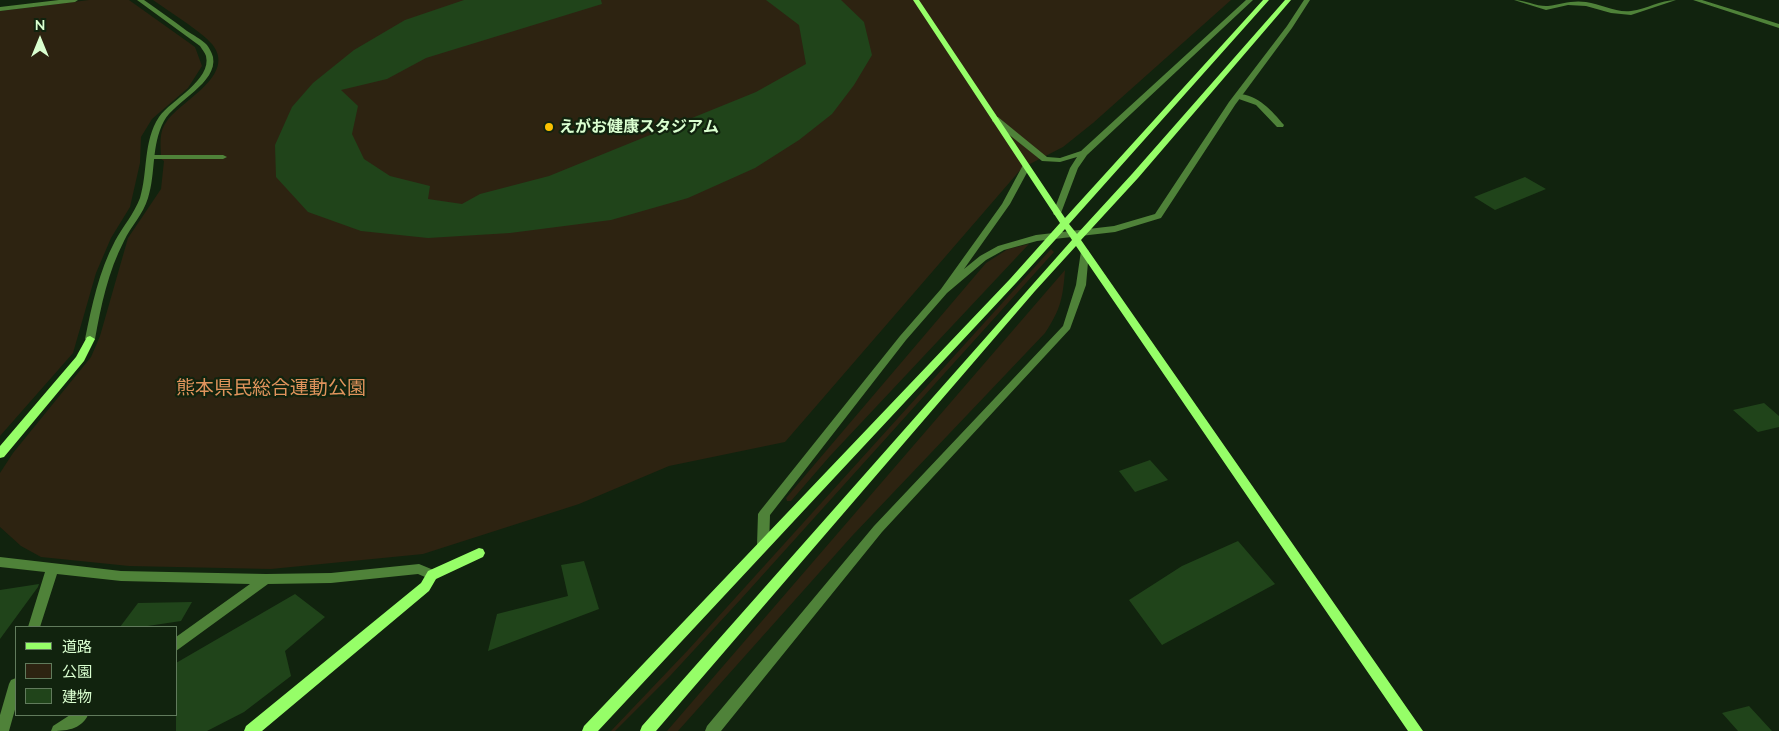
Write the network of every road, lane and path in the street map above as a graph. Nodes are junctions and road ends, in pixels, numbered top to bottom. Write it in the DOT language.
graph roads {
  1 [pos="75,0"];
  2 [pos="140,0"];
  3 [pos="916,0"];
  4 [pos="1250,0"];
  5 [pos="1266,0"];
  6 [pos="1288,0"];
  7 [pos="1307,0"];
  8 [pos="1517,0"];
  9 [pos="1673,0"];
  10 [pos="1696,0"];
  11 [pos="0,9"];
  12 [pos="1779,26"];
  13 [pos="1238,96"];
  14 [pos="994,119"];
  15 [pos="1280,125"];
  16 [pos="1084,153"];
  17 [pos="151,157"];
  18 [pos="223,157"];
  19 [pos="1026,168"];
  20 [pos="1058,213"];
  21 [pos="1073,236"];
  22 [pos="1085,251"];
  23 [pos="944,291"];
  24 [pos="0,454"];
  25 [pos="763,545"];
  26 [pos="479,553"];
  27 [pos="0,562"];
  28 [pos="53,568"];
  29 [pos="432,575"];
  30 [pos="266,579"];
  31 [pos="34,626"];
  32 [pos="178,644"];
  33 [pos="15,687"];
  34 [pos="80,716"];
  35 [pos="2,731"];
  36 [pos="58,731"];
  37 [pos="251,731"];
  38 [pos="589,731"];
  39 [pos="647,731"];
  40 [pos="712,731"];
  41 [pos="1416,731"];
  1 -- 11 [label="street"];
  2 -- 17 [label="street"];
  3 -- 14 [label="street"];
  4 -- 16 [label="street"];
  5 -- 25 [label="street"];
  6 -- 39 [label="street"];
  7 -- 13 [label="street"];
  8 -- 9 [label="street"];
  10 -- 12 [label="street"];
  13 -- 15 [label="street"];
  13 -- 21 [label="street"];
  14 -- 16 [label="street"];
  14 -- 19 [label="street"];
  16 -- 20 [label="street"];
  17 -- 18 [label="street"];
  17 -- 24 [label="street"];
  19 -- 20 [label="street"];
  19 -- 23 [label="street"];
  20 -- 21 [label="street"];
  21 -- 22 [label="street"];
  21 -- 23 [label="street"];
  22 -- 40 [label="street"];
  22 -- 41 [label="street"];
  23 -- 25 [label="street"];
  25 -- 38 [label="street"];
  26 -- 29 [label="street"];
  27 -- 28 [label="street"];
  28 -- 30 [label="street"];
  28 -- 31 [label="street"];
  29 -- 30 [label="street"];
  29 -- 37 [label="street"];
  30 -- 32 [label="street"];
  33 -- 35 [label="street"];
  34 -- 36 [label="street"];
}
